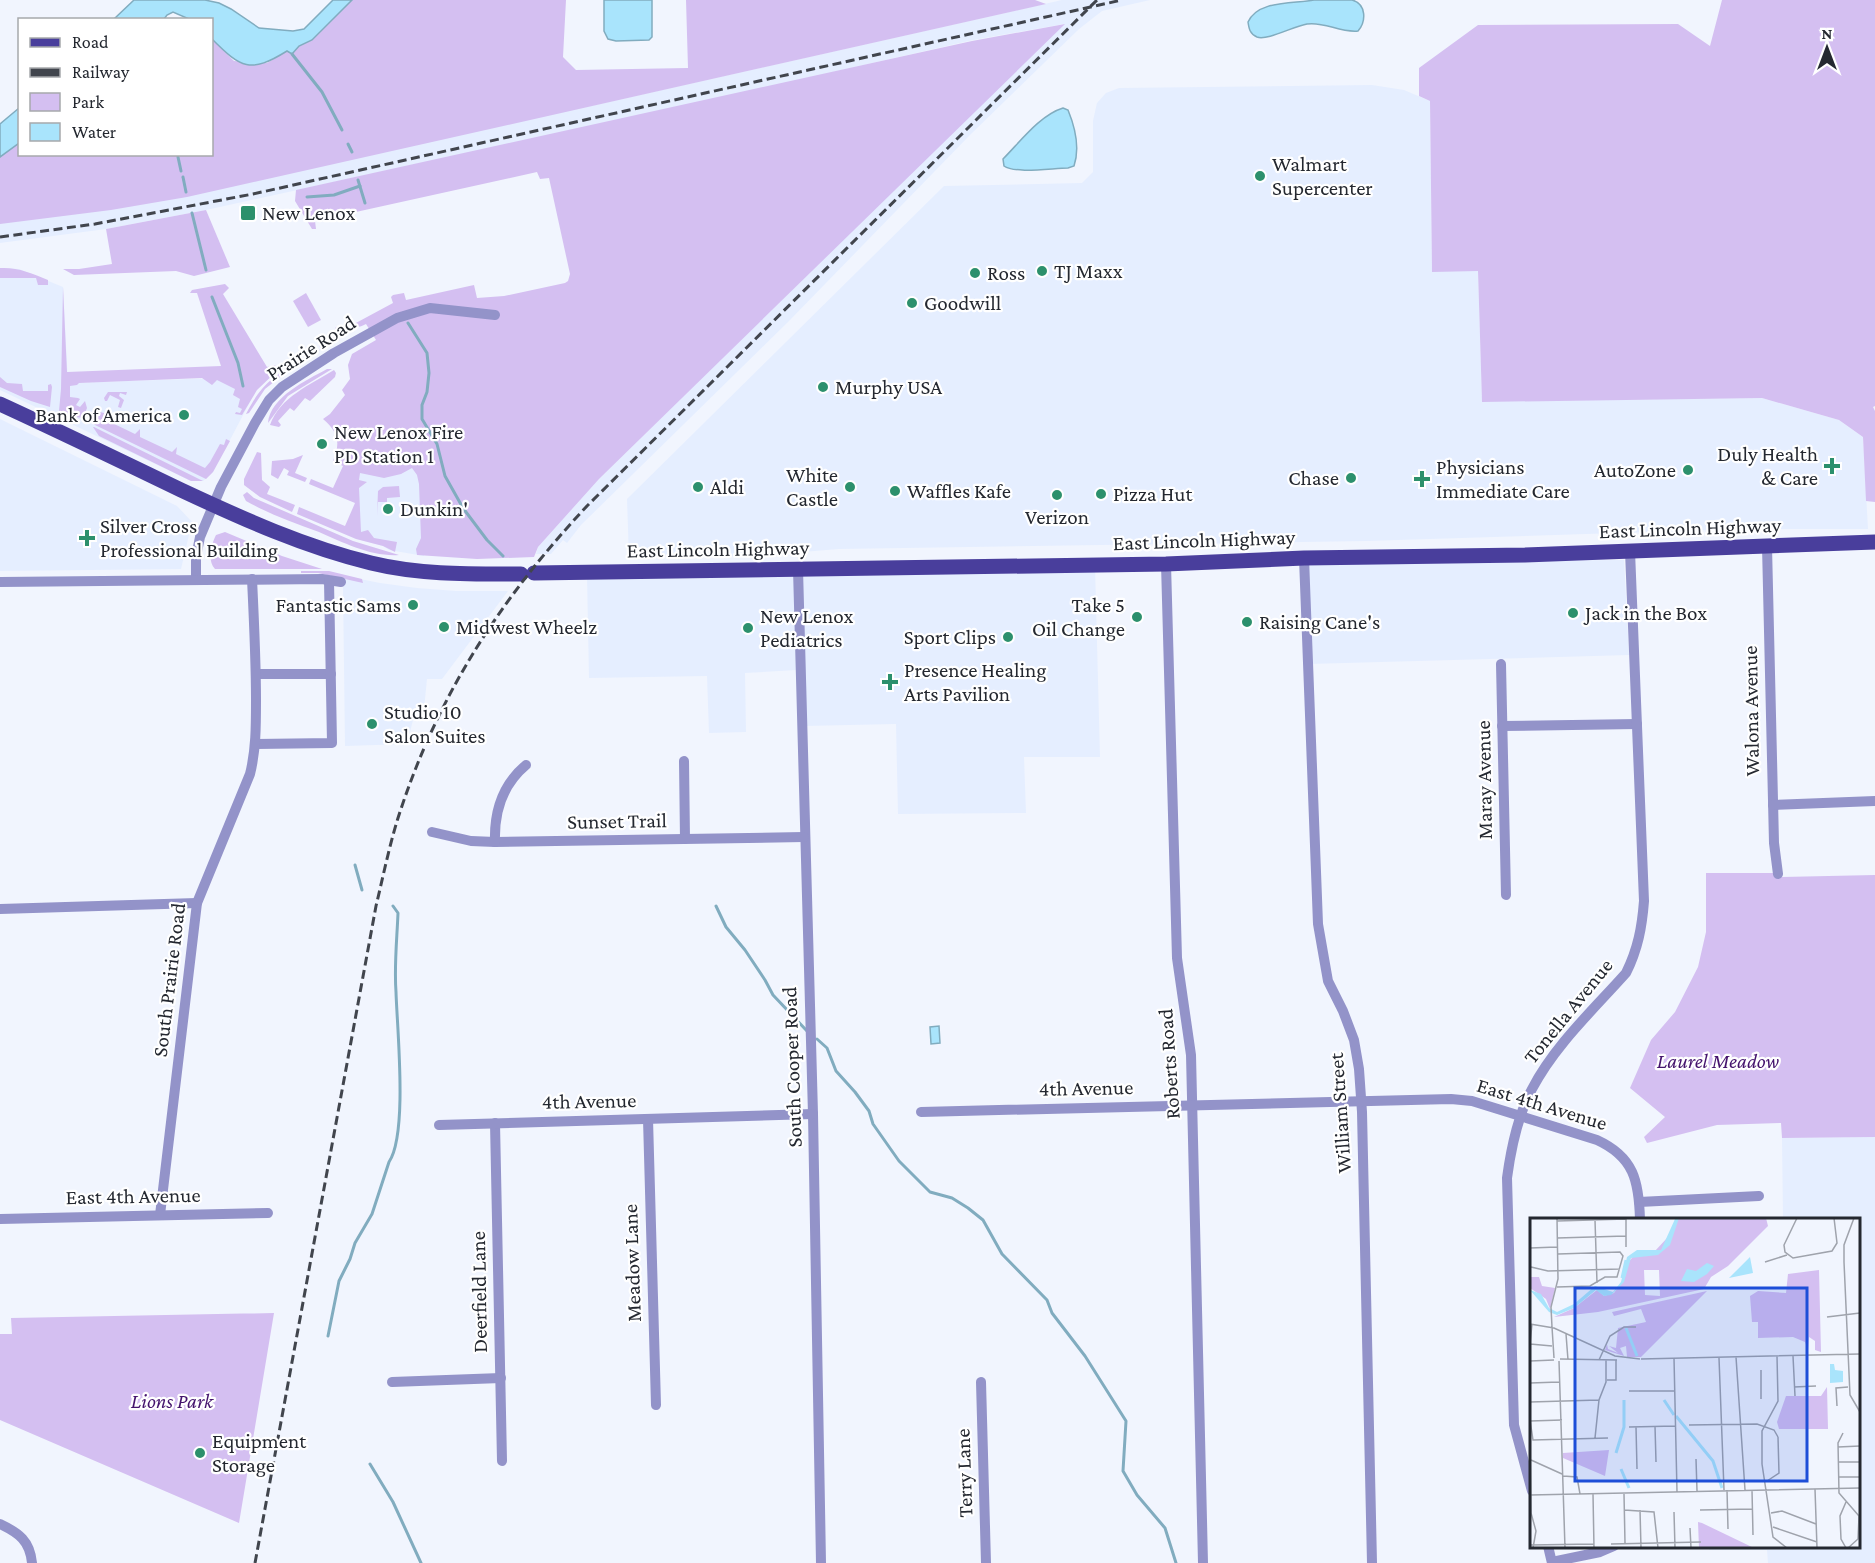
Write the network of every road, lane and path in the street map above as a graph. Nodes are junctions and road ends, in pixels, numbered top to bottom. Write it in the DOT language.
graph roads {
  1 [pos="495,315"];
  2 [pos="0,404"];
  3 [pos="214,505"];
  4 [pos="1875,542"];
  5 [pos="1767,546"];
  6 [pos="1630,551"];
  7 [pos="1304,558"];
  8 [pos="1166,564"];
  9 [pos="798,569"];
  10 [pos="196,579"];
  11 [pos="252,579"];
  12 [pos="329,581"];
  13 [pos="0,582"];
  14 [pos="341,582"];
  15 [pos="1501,664"];
  16 [pos="256,674"];
  17 [pos="331,674"];
  18 [pos="1637,724"];
  19 [pos="1502,726"];
  20 [pos="255,744"];
  21 [pos="684,761"];
  22 [pos="526,765"];
  23 [pos="1875,801"];
  24 [pos="1773,805"];
  25 [pos="432,832"];
  26 [pos="804,837"];
  27 [pos="685,839"];
  28 [pos="495,842"];
  29 [pos="1778,874"];
  30 [pos="1506,895"];
  31 [pos="197,903"];
  32 [pos="0,909"];
  33 [pos="1361,1101"];
  34 [pos="1192,1106"];
  35 [pos="921,1112"];
  36 [pos="813,1114"];
  37 [pos="1522,1116"];
  38 [pos="648,1119"];
  39 [pos="495,1123"];
  40 [pos="439,1125"];
  41 [pos="1759,1196"];
  42 [pos="1639,1202"];
  43 [pos="268,1212"];
  44 [pos="160,1215"];
  45 [pos="1640,1218"];
  46 [pos="0,1219"];
  47 [pos="501,1378"];
  48 [pos="392,1382"];
  49 [pos="981,1382"];
  50 [pos="656,1405"];
  51 [pos="502,1461"];
  52 [pos="1530,1484"];
  53 [pos="0,1524"];
  54 [pos="1609,1548"];
  55 [pos="1552,1562"];
  56 [pos="32,1563"];
  57 [pos="821,1563"];
  58 [pos="986,1563"];
  59 [pos="1203,1563"];
  60 [pos="1372,1563"];
  1 -- 3 [label="street, Prairie Road"];
  2 -- 3 [label="main road, East Lincoln Highway"];
  3 -- 9 [label="main road, East Lincoln Highway"];
  3 -- 10 [label="street, Prairie Road"];
  4 -- 5 [label="main road, East Lincoln Highway"];
  5 -- 6 [label="main road, East Lincoln Highway"];
  5 -- 24 [label="street, Walona Avenue"];
  6 -- 7 [label="main road, East Lincoln Highway"];
  6 -- 18 [label="street, Tonella Avenue"];
  7 -- 8 [label="main road, East Lincoln Highway"];
  7 -- 33 [label="street, William Street"];
  8 -- 9 [label="main road, East Lincoln Highway"];
  8 -- 34 [label="street, Roberts Road"];
  9 -- 26 [label="street, South Cooper Road"];
  10 -- 11 [label="street"];
  10 -- 13 [label="street"];
  11 -- 12 [label="street"];
  11 -- 16 [label="street, South Prairie Road"];
  12 -- 14 [label="street"];
  12 -- 17 [label="street"];
  15 -- 19 [label="street, Maray Avenue"];
  16 -- 17 [label="street"];
  16 -- 20 [label="street, South Prairie Road"];
  17 -- 20 [label="street"];
  18 -- 19 [label="street"];
  18 -- 37 [label="street, Tonella Avenue"];
  19 -- 30 [label="street, Maray Avenue"];
  20 -- 31 [label="street, South Prairie Road"];
  21 -- 27 [label="street"];
  22 -- 28 [label="street"];
  23 -- 24 [label="street"];
  24 -- 29 [label="street, Walona Avenue"];
  25 -- 28 [label="street, Sunset Trail"];
  26 -- 27 [label="street, Sunset Trail"];
  26 -- 36 [label="street, South Cooper Road"];
  27 -- 28 [label="street, Sunset Trail"];
  31 -- 32 [label="street"];
  31 -- 44 [label="street, South Prairie Road"];
  33 -- 34 [label="street, 4th Avenue"];
  33 -- 37 [label="street, East 4th Avenue"];
  33 -- 60 [label="street, William Street"];
  34 -- 35 [label="street, 4th Avenue"];
  34 -- 59 [label="street, Roberts Road"];
  36 -- 38 [label="street, 4th Avenue"];
  36 -- 57 [label="street, South Cooper Road"];
  37 -- 42 [label="street, East 4th Avenue"];
  37 -- 52 [label="street, Tonella Avenue"];
  38 -- 39 [label="street, 4th Avenue"];
  38 -- 50 [label="street, Meadow Lane"];
  39 -- 40 [label="street, 4th Avenue"];
  39 -- 47 [label="street, Deerfield Lane"];
  41 -- 42 [label="street"];
  42 -- 45 [label="street, East 4th Avenue"];
  43 -- 44 [label="street, East 4th Avenue"];
  44 -- 46 [label="street, East 4th Avenue"];
  47 -- 48 [label="street"];
  47 -- 51 [label="street, Deerfield Lane"];
  49 -- 58 [label="street, Terry Lane"];
  53 -- 56 [label="street"];
  54 -- 55 [label="street"];
}
